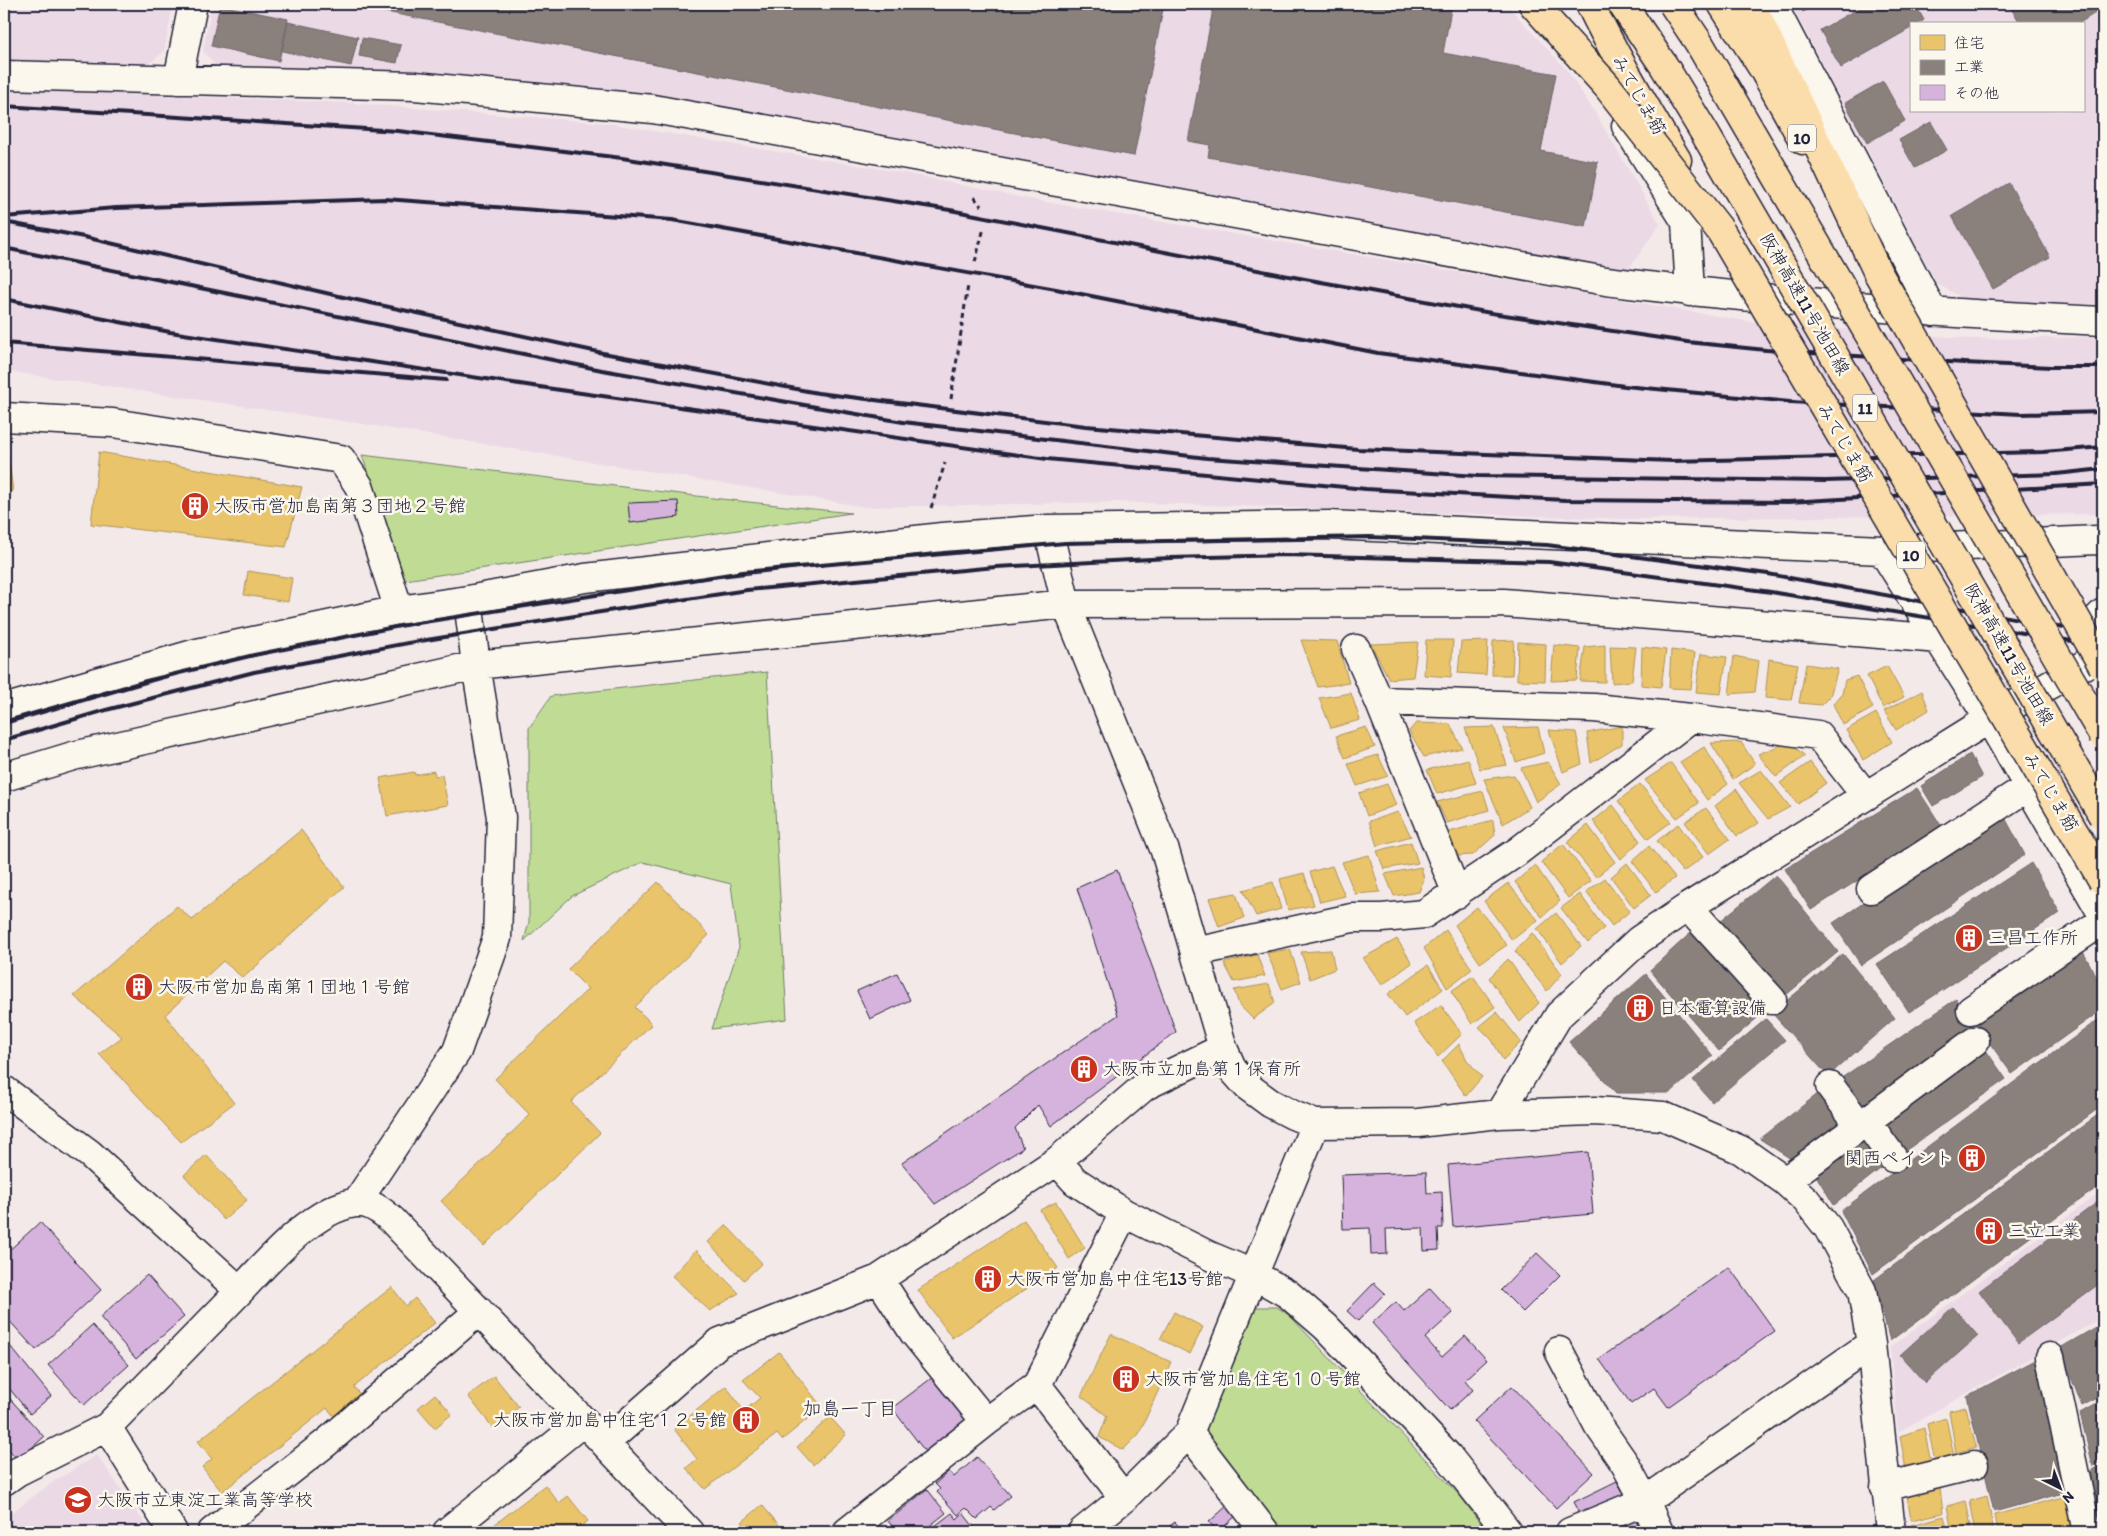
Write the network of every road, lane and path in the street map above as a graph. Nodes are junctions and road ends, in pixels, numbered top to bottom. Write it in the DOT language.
graph roads {
  1 [pos="193,4"];
  2 [pos="1533,4"];
  3 [pos="1548,4"];
  4 [pos="1590,4"];
  5 [pos="1622,4"];
  6 [pos="1673,4"];
  7 [pos="1722,4"];
  8 [pos="1751,4"];
  9 [pos="1772,4"];
  10 [pos="4,75"];
  11 [pos="178,80"];
  12 [pos="984,228"];
  13 [pos="1720,230"];
  14 [pos="975,262"];
  15 [pos="1878,274"];
  16 [pos="968,285"];
  17 [pos="1690,292"];
  18 [pos="1933,312"];
  19 [pos="2103,320"];
  20 [pos="952,400"];
  21 [pos="4,417"];
  22 [pos="945,463"];
  23 [pos="929,517"];
  24 [pos="1048,529"];
  25 [pos="2103,542"];
  26 [pos="1882,550"];
  27 [pos="468,600"];
  28 [pos="1066,604"];
  29 [pos="398,610"];
  30 [pos="2103,613"];
  31 [pos="1940,639"];
  32 [pos="1356,649"];
  33 [pos="2103,654"];
  34 [pos="476,665"];
  35 [pos="2103,666"];
  36 [pos="1379,701"];
  37 [pos="4,709"];
  38 [pos="1691,718"];
  39 [pos="1989,719"];
  40 [pos="2103,735"];
  41 [pos="4,777"];
  42 [pos="2029,786"];
  43 [pos="1866,796"];
  44 [pos="2103,816"];
  45 [pos="2103,881"];
  46 [pos="1871,889"];
  47 [pos="1457,894"];
  48 [pos="1688,907"];
  49 [pos="2103,915"];
  50 [pos="2103,921"];
  51 [pos="1195,952"];
  52 [pos="1772,1000"];
  53 [pos="1971,1010"];
  54 [pos="1975,1041"];
  55 [pos="1224,1048"];
  56 [pos="1830,1086"];
  57 [pos="4,1090"];
  58 [pos="1499,1114"];
  59 [pos="1316,1124"];
  60 [pos="1864,1124"];
  61 [pos="1893,1158"];
  62 [pos="1057,1161"];
  63 [pos="1785,1181"];
  64 [pos="356,1202"];
  65 [pos="1124,1213"];
  66 [pos="1253,1274"];
  67 [pos="879,1279"];
  68 [pos="240,1290"];
  69 [pos="479,1311"];
  70 [pos="1871,1344"];
  71 [pos="1559,1351"];
  72 [pos="2050,1357"];
  73 [pos="1037,1386"];
  74 [pos="584,1421"];
  75 [pos="986,1422"];
  76 [pos="107,1428"];
  77 [pos="1189,1433"];
  78 [pos="605,1442"];
  79 [pos="1974,1465"];
  80 [pos="4,1482"];
  81 [pos="1885,1486"];
  82 [pos="1124,1498"];
  83 [pos="1645,1501"];
  84 [pos="173,1532"];
  85 [pos="212,1532"];
  86 [pos="446,1532"];
  87 [pos="689,1532"];
  88 [pos="846,1532"];
  89 [pos="1082,1532"];
  90 [pos="1265,1532"];
  91 [pos="1508,1532"];
  92 [pos="1570,1532"];
  93 [pos="1659,1532"];
  94 [pos="1892,1532"];
  95 [pos="2087,1532"];
  1 -- 11 [label="street"];
  2 -- 13 [label="main road, bridge"];
  3 -- 17 [label="street"];
  4 -- 13 [label="main road, みてじま筋 / 10, bridge"];
  5 -- 44 [label="main road, 阪神高速11号池田線 / 11, bridge"];
  6 -- 40 [label="main road, 11, bridge"];
  7 -- 15 [label="main road, 10"];
  8 -- 15 [label="main road"];
  9 -- 18 [label="street"];
  10 -- 11 [label="street"];
  11 -- 17 [label="street"];
  12 -- 14 [label="path"];
  13 -- 45 [label="main road, みてじま筋 / 10, bridge"];
  15 -- 35 [label="main road, 10, bridge"];
  16 -- 20 [label="path"];
  17 -- 18 [label="street"];
  18 -- 19 [label="street"];
  21 -- 29 [label="street"];
  22 -- 23 [label="path"];
  24 -- 26 [label="street"];
  24 -- 27 [label="street"];
  24 -- 28 [label="street"];
  25 -- 26 [label="street"];
  26 -- 31 [label="street"];
  27 -- 29 [label="street"];
  27 -- 34 [label="street"];
  28 -- 31 [label="street"];
  28 -- 34 [label="street"];
  28 -- 51 [label="street"];
  29 -- 37 [label="street"];
  30 -- 33 [label="street"];
  31 -- 39 [label="street"];
  32 -- 36 [label="street"];
  33 -- 39 [label="street"];
  34 -- 41 [label="street"];
  34 -- 64 [label="street"];
  36 -- 38 [label="street"];
  36 -- 47 [label="street"];
  38 -- 43 [label="street"];
  38 -- 47 [label="street"];
  39 -- 42 [label="street"];
  39 -- 43 [label="street"];
  42 -- 46 [label="street"];
  42 -- 49 [label="street"];
  43 -- 48 [label="street"];
  47 -- 51 [label="street"];
  48 -- 52 [label="street"];
  48 -- 58 [label="street"];
  50 -- 53 [label="street"];
  51 -- 55 [label="street"];
  54 -- 60 [label="street"];
  55 -- 59 [label="street"];
  55 -- 62 [label="street"];
  56 -- 60 [label="street"];
  57 -- 68 [label="street"];
  58 -- 59 [label="street"];
  58 -- 63 [label="street"];
  59 -- 66 [label="street"];
  60 -- 61 [label="street"];
  60 -- 63 [label="street"];
  62 -- 65 [label="street"];
  62 -- 67 [label="street"];
  63 -- 70 [label="street"];
  64 -- 68 [label="street"];
  64 -- 69 [label="street"];
  65 -- 66 [label="street"];
  65 -- 73 [label="street"];
  66 -- 77 [label="street"];
  66 -- 91 [label="street"];
  67 -- 75 [label="street"];
  67 -- 78 [label="street"];
  68 -- 76 [label="street"];
  69 -- 74 [label="street"];
  69 -- 85 [label="street"];
  70 -- 81 [label="street"];
  70 -- 83 [label="street"];
  71 -- 83 [label="street"];
  72 -- 95 [label="street"];
  73 -- 75 [label="street"];
  73 -- 82 [label="street"];
  74 -- 78 [label="street"];
  74 -- 86 [label="street"];
  75 -- 88 [label="street"];
  76 -- 80 [label="street"];
  76 -- 84 [label="street"];
  77 -- 82 [label="street"];
  77 -- 90 [label="street"];
  78 -- 87 [label="street"];
  79 -- 81 [label="street"];
  81 -- 94 [label="street"];
  82 -- 89 [label="street"];
  83 -- 92 [label="street"];
  83 -- 93 [label="street"];
}
